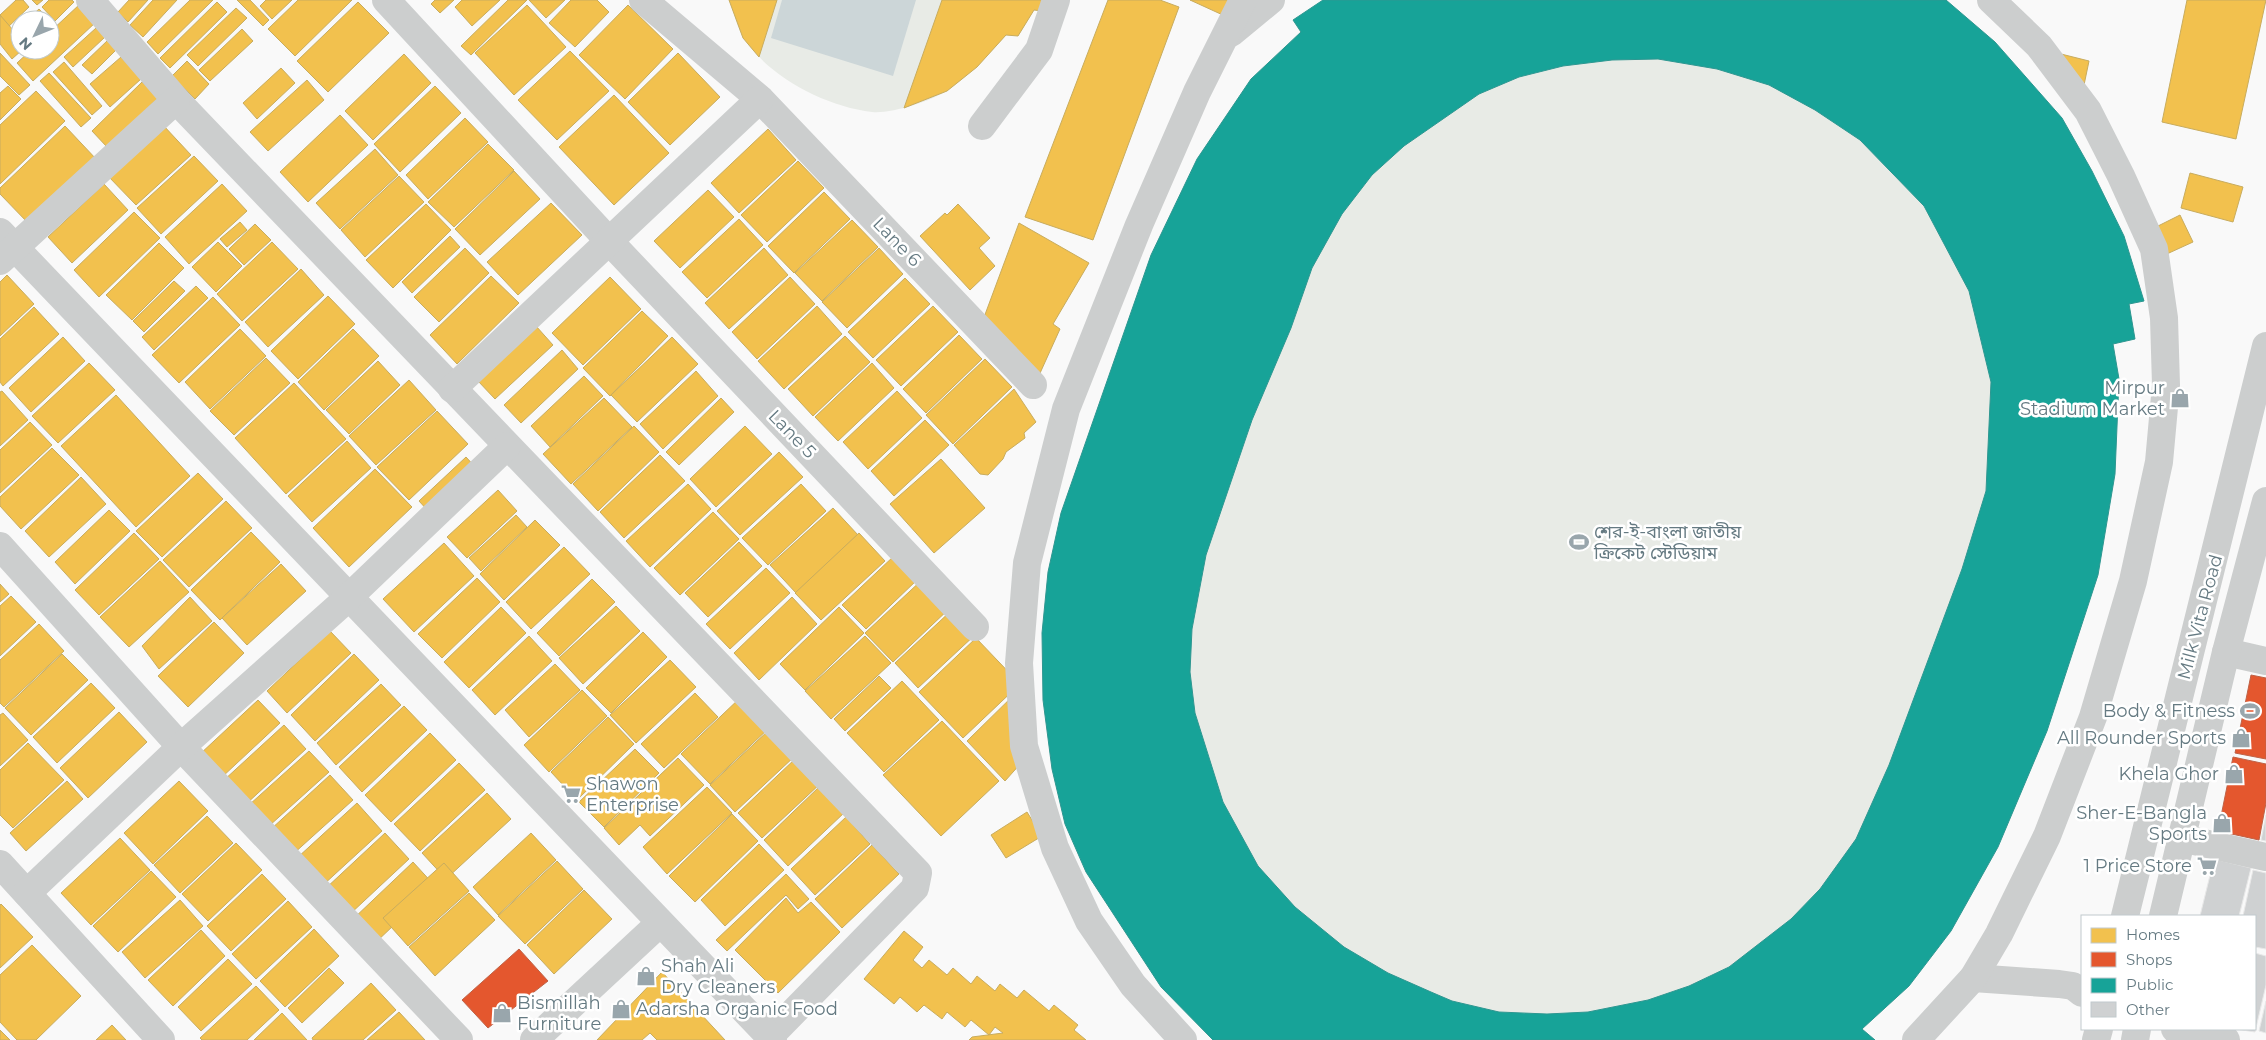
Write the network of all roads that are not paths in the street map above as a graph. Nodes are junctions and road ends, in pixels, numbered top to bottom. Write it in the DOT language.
graph roads {
  1 [pos="90,0"];
  2 [pos="386,0"];
  3 [pos="643,0"];
  4 [pos="1056,0"];
  5 [pos="1243,0"];
  6 [pos="1271,0"];
  7 [pos="1991,0"];
  8 [pos="1226,37"];
  9 [pos="760,99"];
  10 [pos="176,100"];
  11 [pos="982,126"];
  12 [pos="609,241"];
  13 [pos="5,247"];
  14 [pos="2266,346"];
  15 [pos="1033,385"];
  16 [pos="452,389"];
  17 [pos="508,446"];
  18 [pos="2227,510"];
  19 [pos="2264,514"];
  20 [pos="0,546"];
  21 [pos="2218,547"];
  22 [pos="2259,556"];
  23 [pos="348,598"];
  24 [pos="975,627"];
  25 [pos="2226,652"];
  26 [pos="2266,661"];
  27 [pos="181,747"];
  28 [pos="2181,838"];
  29 [pos="2266,857"];
  30 [pos="2,871"];
  31 [pos="27,893"];
  32 [pos="2125,915"];
  33 [pos="2163,915"];
  34 [pos="660,923"];
  35 [pos="1972,978"];
  36 [pos="2081,992"];
  37 [pos="2180,1030"];
  38 [pos="771,1038"];
  39 [pos="161,1040"];
  40 [pos="459,1040"];
  41 [pos="534,1040"];
  42 [pos="1184,1040"];
  43 [pos="1916,1040"];
  44 [pos="2226,1040"];
  1 -- 10 [label="street"];
  2 -- 12 [label="street, Lane 5"];
  3 -- 9 [label="street, Lane 6"];
  4 -- 11 [label="street"];
  5 -- 8 [label="street"];
  6 -- 8 [label="street"];
  7 -- 35 [label="street"];
  8 -- 42 [label="street"];
  9 -- 12 [label="street"];
  9 -- 15 [label="street, Lane 6"];
  10 -- 13 [label="street"];
  10 -- 16 [label="street"];
  12 -- 16 [label="street"];
  12 -- 24 [label="street, Lane 5"];
  13 -- 23 [label="street"];
  14 -- 18 [label="street, Milk Vita Road"];
  16 -- 17 [label="street"];
  17 -- 23 [label="street"];
  17 -- 38 [label="street"];
  18 -- 19 [label="street"];
  18 -- 21 [label="street, Milk Vita Road"];
  19 -- 22 [label="street, Milk Vita Road"];
  20 -- 27 [label="street"];
  21 -- 22 [label="street"];
  21 -- 32 [label="street, Milk Vita Road"];
  22 -- 25 [label="street, Milk Vita Road"];
  23 -- 27 [label="street"];
  23 -- 34 [label="street"];
  25 -- 26 [label="street"];
  25 -- 28 [label="street, Milk Vita Road"];
  27 -- 31 [label="street"];
  27 -- 40 [label="street"];
  28 -- 29 [label="street"];
  28 -- 33 [label="street, Milk Vita Road"];
  30 -- 31 [label="street"];
  31 -- 39 [label="street"];
  34 -- 38 [label="street"];
  34 -- 41 [label="street"];
  35 -- 36 [label="street"];
  35 -- 43 [label="street"];
  37 -- 44 [label="street"];
}
